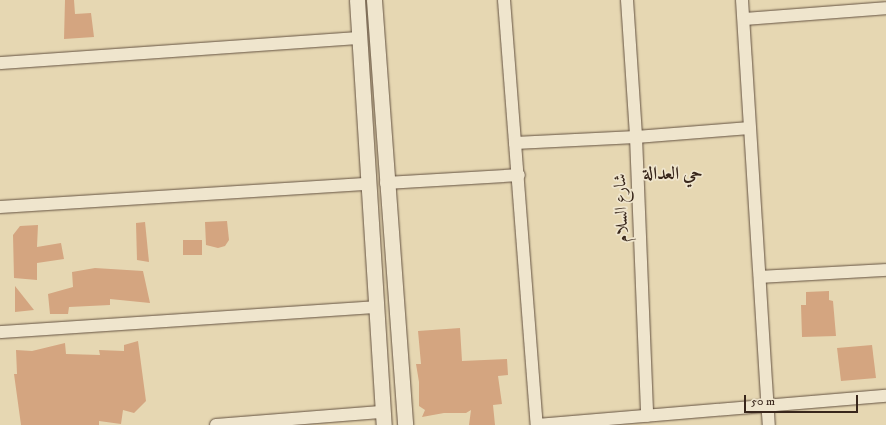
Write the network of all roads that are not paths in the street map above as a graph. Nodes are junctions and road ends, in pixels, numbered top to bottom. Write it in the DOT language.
graph roads {
  1 [pos="357,0"];
  2 [pos="374,0"];
  3 [pos="504,0"];
  4 [pos="627,0"];
  5 [pos="742,0"];
  6 [pos="886,8"];
  7 [pos="744,19"];
  8 [pos="359,38"];
  9 [pos="0,63"];
  10 [pos="750,128"];
  11 [pos="636,137"];
  12 [pos="515,143"];
  13 [pos="519,175"];
  14 [pos="386,183"];
  15 [pos="368,184"];
  16 [pos="0,207"];
  17 [pos="886,270"];
  18 [pos="760,277"];
  19 [pos="376,308"];
  20 [pos="0,332"];
  21 [pos="886,396"];
  22 [pos="768,406"];
  23 [pos="404,409"];
  24 [pos="647,416"];
  25 [pos="383,418"];
  26 [pos="216,425"];
  27 [pos="405,425"];
  28 [pos="537,425"];
  29 [pos="769,425"];
  1 -- 8 [label="street"];
  2 -- 14 [label="street"];
  3 -- 12 [label="street"];
  4 -- 11 [label="street, شارع السلام"];
  5 -- 7 [label="street"];
  6 -- 7 [label="street"];
  7 -- 10 [label="street"];
  8 -- 9 [label="street"];
  8 -- 15 [label="street"];
  10 -- 11 [label="street"];
  10 -- 18 [label="street"];
  11 -- 12 [label="street"];
  11 -- 24 [label="street, شارع السلام"];
  12 -- 13 [label="street"];
  13 -- 14 [label="street"];
  13 -- 28 [label="street"];
  14 -- 23 [label="street"];
  15 -- 16 [label="street"];
  15 -- 19 [label="street"];
  17 -- 18 [label="street"];
  18 -- 22 [label="street"];
  19 -- 20 [label="street"];
  19 -- 25 [label="street"];
  21 -- 22 [label="street"];
  22 -- 24 [label="street"];
  22 -- 29 [label="street"];
  23 -- 25 [label="street"];
  23 -- 27 [label="street"];
  24 -- 28 [label="street"];
  25 -- 26 [label="street"];
}
